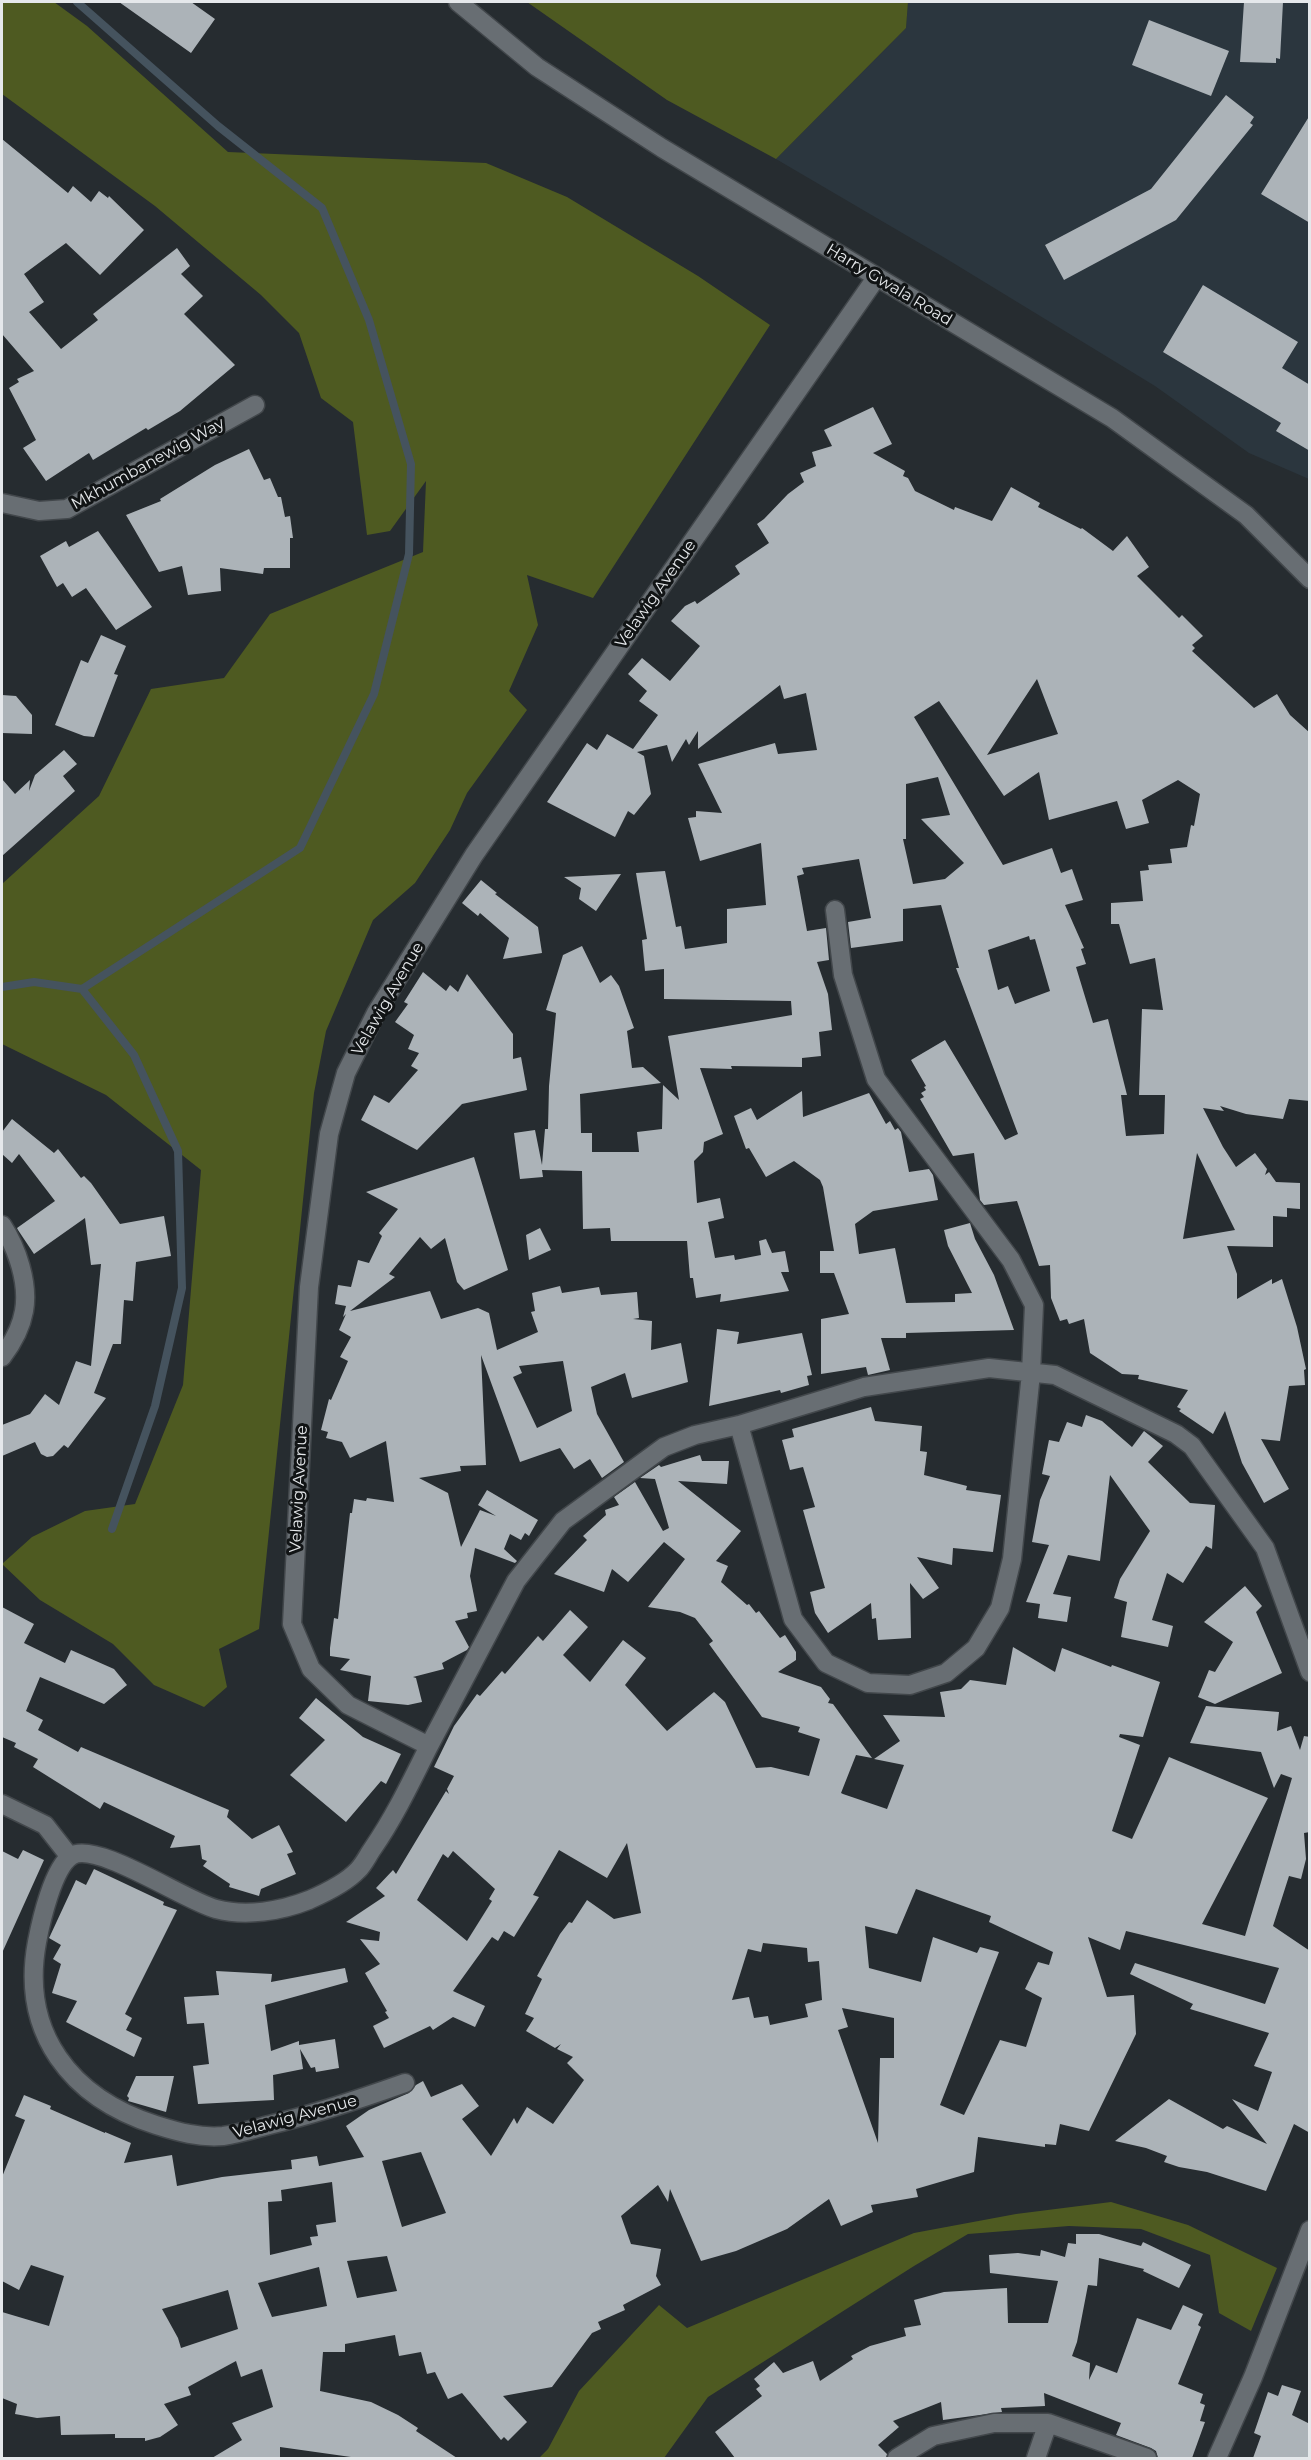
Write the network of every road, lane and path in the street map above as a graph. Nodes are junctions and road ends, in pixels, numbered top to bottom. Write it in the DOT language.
graph roads {
  1 [pos="458,2"];
  2 [pos="876,278"];
  3 [pos="255,405"];
  4 [pos="2,503"];
  5 [pos="1310,579"];
  6 [pos="835,910"];
  7 [pos="2,1225"];
  8 [pos="2,1357"];
  9 [pos="1031,1373"];
  10 [pos="739,1425"];
  11 [pos="1310,1672"];
  12 [pos="429,1746"];
  13 [pos="2,1804"];
  14 [pos="70,1857"];
  15 [pos="405,2083"];
  16 [pos="1310,2230"];
  17 [pos="1048,2423"];
  18 [pos="897,2458"];
  19 [pos="1036,2458"];
  20 [pos="1147,2458"];
  21 [pos="1217,2458"];
  1 -- 2 [label="street, Harry Gwala Road"];
  2 -- 5 [label="street, Harry Gwala Road"];
  2 -- 12 [label="street, Velawig Avenue"];
  3 -- 4 [label="street, Mkhumbanewig Way"];
  6 -- 9 [label="street"];
  7 -- 8 [label="street"];
  9 -- 10 [label="street"];
  9 -- 10 [label="street"];
  9 -- 11 [label="street"];
  10 -- 12 [label="street"];
  12 -- 14 [label="street"];
  13 -- 14 [label="street"];
  14 -- 15 [label="street, Velawig Avenue"];
  16 -- 21 [label="street"];
  17 -- 18 [label="street"];
  17 -- 19 [label="street"];
  17 -- 20 [label="street"];
}
